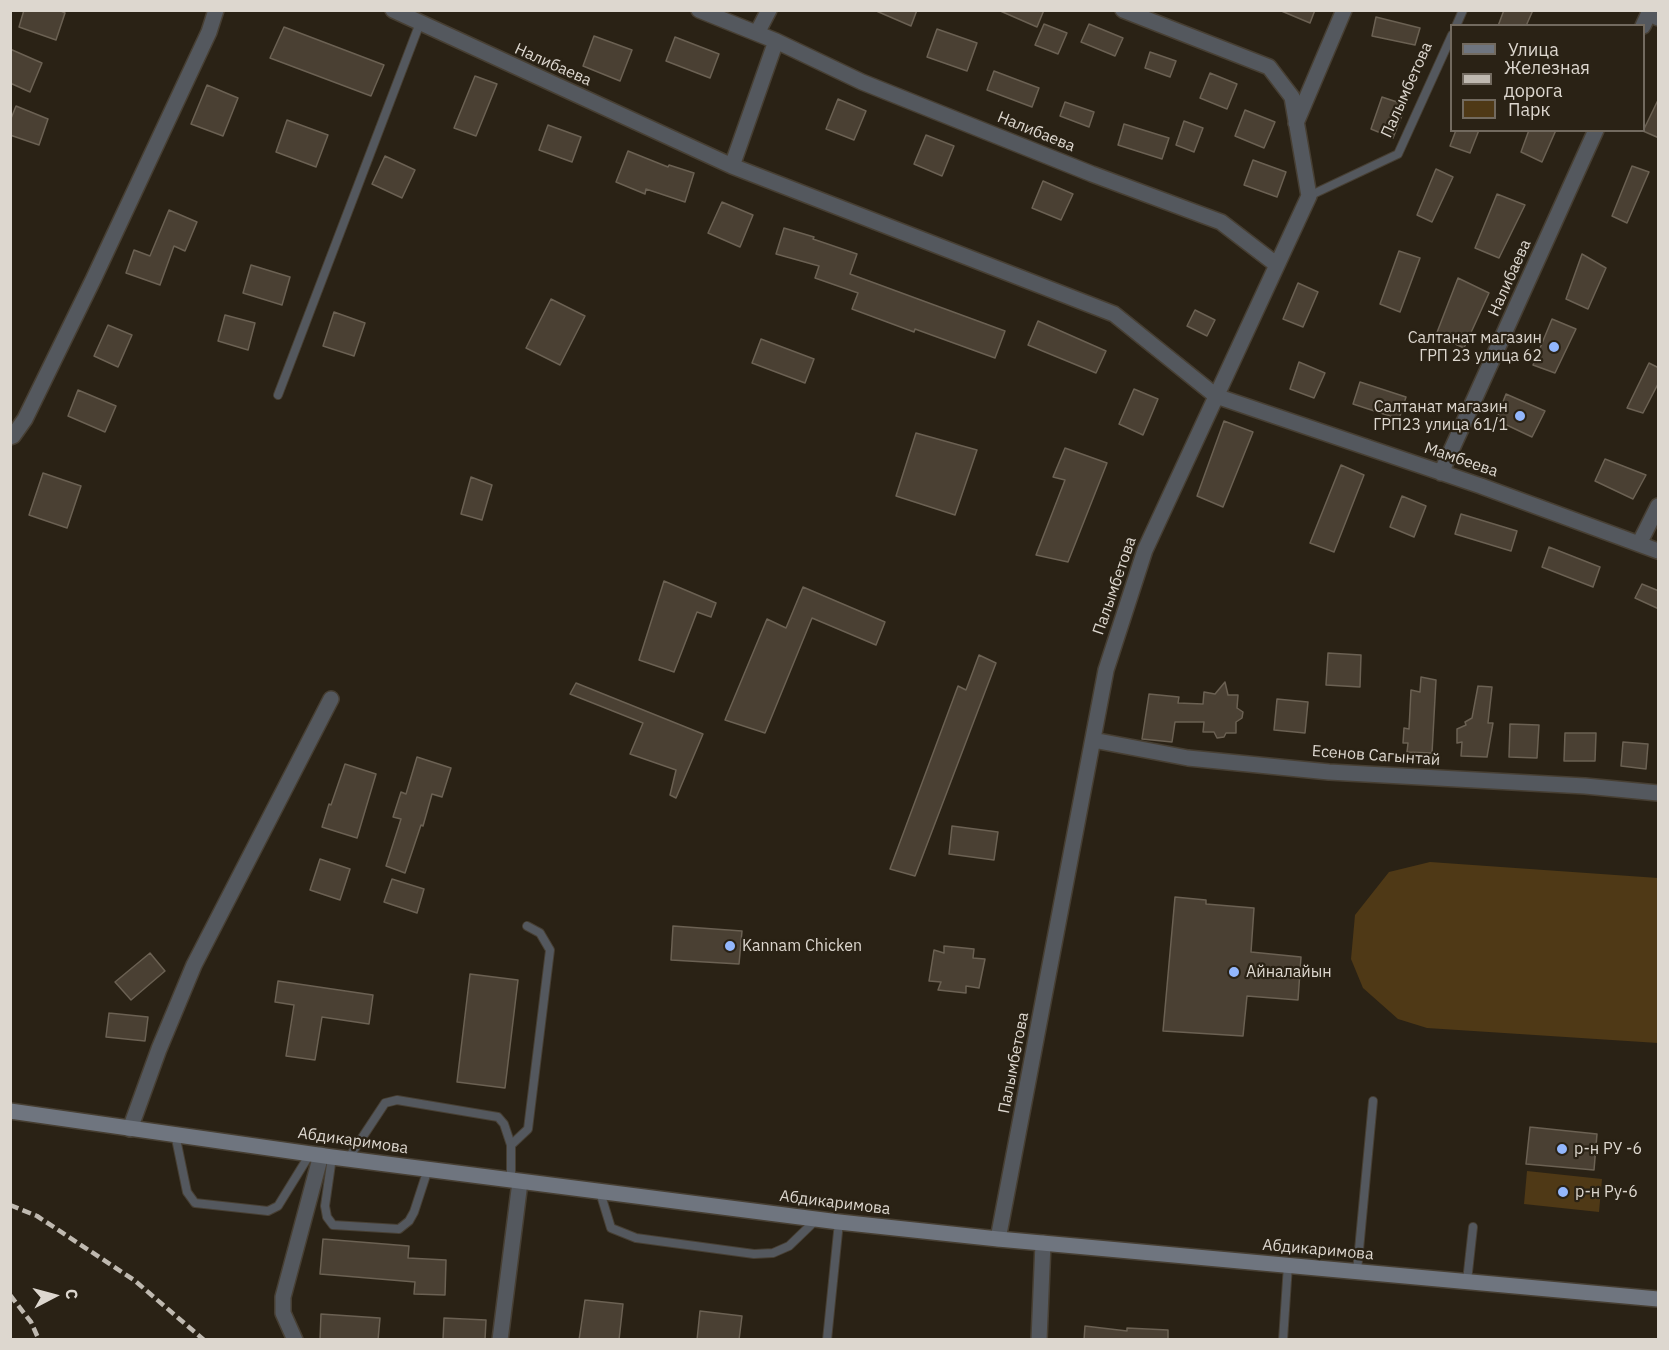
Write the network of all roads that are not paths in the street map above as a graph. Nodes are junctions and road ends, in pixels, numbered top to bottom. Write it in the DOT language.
graph roads {
  1 [pos="216,10"];
  2 [pos="393,10"];
  3 [pos="699,10"];
  4 [pos="769,10"];
  5 [pos="1122,10"];
  6 [pos="1344,10"];
  7 [pos="1463,10"];
  8 [pos="1659,18"];
  9 [pos="420,23"];
  10 [pos="1457,24"];
  11 [pos="1644,24"];
  12 [pos="758,33"];
  13 [pos="1450,39"];
  14 [pos="776,41"];
  15 [pos="1296,123"];
  16 [pos="1595,132"];
  17 [pos="732,166"];
  18 [pos="1309,196"];
  19 [pos="1277,265"];
  20 [pos="278,395"];
  21 [pos="1216,396"];
  22 [pos="10,437"];
  23 [pos="1441,473"];
  24 [pos="1659,507"];
  25 [pos="1639,544"];
  26 [pos="1659,551"];
  27 [pos="331,699"];
  28 [pos="1093,740"];
  29 [pos="1659,793"];
  30 [pos="527,926"];
  31 [pos="1373,1101"];
  32 [pos="10,1111"];
  33 [pos="130,1129"];
  34 [pos="175,1134"];
  35 [pos="511,1145"];
  36 [pos="321,1155"];
  37 [pos="348,1159"];
  38 [pos="428,1169"];
  39 [pos="515,1181"];
  40 [pos="600,1192"];
  41 [pos="817,1220"];
  42 [pos="839,1222"];
  43 [pos="1473,1227"];
  44 [pos="999,1239"];
  45 [pos="1043,1243"];
  46 [pos="1288,1265"];
  47 [pos="1357,1271"];
  48 [pos="1467,1281"];
  49 [pos="1659,1299"];
  50 [pos="295,1340"];
  51 [pos="500,1340"];
  52 [pos="827,1340"];
  53 [pos="1039,1340"];
  54 [pos="1283,1340"];
  1 -- 22 [label="street"];
  2 -- 9 [label="street, Налибаева"];
  3 -- 12 [label="street, Налибаева"];
  4 -- 12 [label="street"];
  5 -- 15 [label="street"];
  6 -- 15 [label="street"];
  7 -- 10 [label="lane"];
  8 -- 11 [label="street"];
  9 -- 17 [label="street, Налибаева"];
  9 -- 20 [label="lane"];
  12 -- 14 [label="street, Налибаева"];
  13 -- 18 [label="lane, Палымбетова"];
  14 -- 17 [label="street"];
  14 -- 19 [label="street, Налибаева"];
  15 -- 18 [label="street"];
  16 -- 23 [label="street, Налибаева"];
  17 -- 21 [label="street, Налибаева"];
  18 -- 19 [label="street, Палымбетова"];
  19 -- 21 [label="street, Палымбетова"];
  21 -- 23 [label="street, Мамбеева"];
  21 -- 28 [label="street, Палымбетова"];
  23 -- 25 [label="street, Мамбеева"];
  24 -- 25 [label="street"];
  25 -- 26 [label="street, Мамбеева"];
  27 -- 33 [label="street"];
  28 -- 29 [label="street, Есенов Сагынтай"];
  28 -- 44 [label="street, Палымбетова"];
  30 -- 35 [label="lane"];
  31 -- 47 [label="lane"];
  32 -- 33 [label="main road, Абдикаримова"];
  33 -- 34 [label="main road, Абдикаримова"];
  34 -- 36 [label="main road, Абдикаримова"];
  34 -- 36 [label="lane"];
  35 -- 37 [label="lane"];
  35 -- 39 [label="lane"];
  36 -- 37 [label="main road, Абдикаримова"];
  36 -- 38 [label="lane"];
  36 -- 50 [label="street"];
  37 -- 38 [label="main road, Абдикаримова"];
  38 -- 39 [label="main road, Абдикаримова"];
  39 -- 40 [label="main road, Абдикаримова"];
  39 -- 51 [label="street"];
  40 -- 41 [label="main road, Абдикаримова"];
  40 -- 41 [label="lane"];
  41 -- 42 [label="main road, Абдикаримова"];
  42 -- 44 [label="main road, Абдикаримова"];
  42 -- 52 [label="lane"];
  43 -- 48 [label="lane"];
  44 -- 45 [label="main road, Абдикаримова"];
  45 -- 46 [label="main road, Абдикаримова"];
  45 -- 53 [label="street"];
  46 -- 47 [label="main road, Абдикаримова"];
  46 -- 54 [label="lane"];
  47 -- 48 [label="main road, Абдикаримова"];
  48 -- 49 [label="main road, Абдикаримова"];
}
